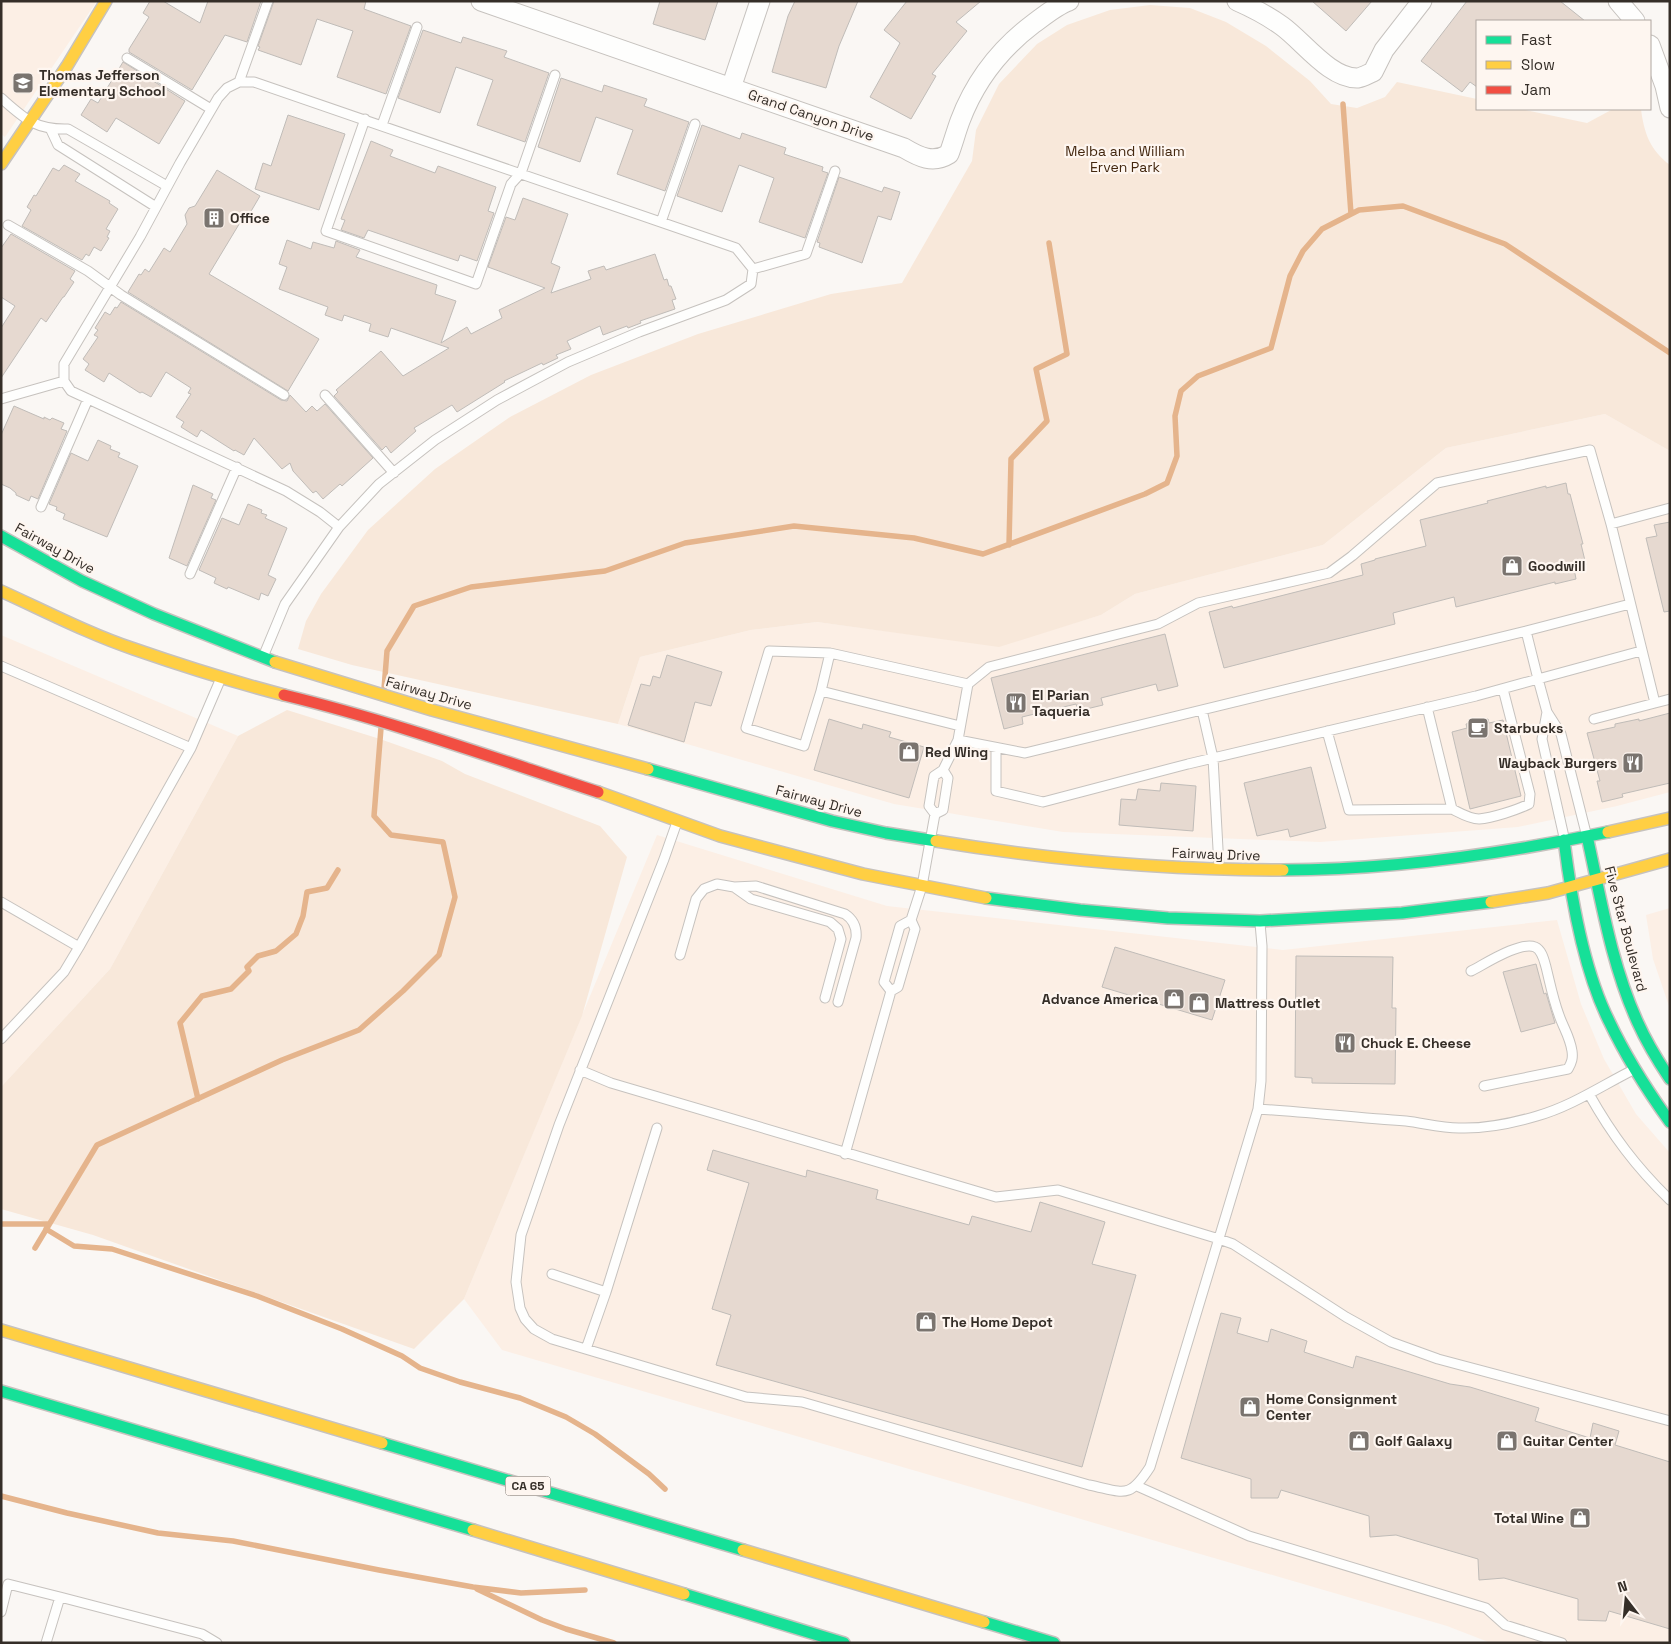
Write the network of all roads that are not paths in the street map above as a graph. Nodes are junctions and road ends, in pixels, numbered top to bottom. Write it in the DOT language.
graph roads {
  1 [pos="106,1"];
  2 [pos="268,1"];
  3 [pos="481,1"];
  4 [pos="760,1"];
  5 [pos="1069,1"];
  6 [pos="1237,1"];
  7 [pos="1422,1"];
  8 [pos="1618,1"];
  9 [pos="518,7"];
  10 [pos="1635,20"];
  11 [pos="417,27"];
  12 [pos="1651,48"];
  13 [pos="127,58"];
  14 [pos="555,75"];
  15 [pos="239,82"];
  16 [pos="731,88"];
  17 [pos="1,98"];
  18 [pos="1670,108"];
  19 [pos="210,109"];
  20 [pos="365,119"];
  21 [pos="30,122"];
  22 [pos="695,124"];
  23 [pos="382,125"];
  24 [pos="51,130"];
  25 [pos="1,164"];
  26 [pos="835,171"];
  27 [pos="521,173"];
  28 [pos="168,186"];
  29 [pos="156,207"];
  30 [pos="660,222"];
  31 [pos="8,225"];
  32 [pos="753,269"];
  33 [pos="110,287"];
  34 [pos="64,381"];
  35 [pos="284,395"];
  36 [pos="325,396"];
  37 [pos="1,399"];
  38 [pos="88,399"];
  39 [pos="237,467"];
  40 [pos="394,473"];
  41 [pos="41,507"];
  42 [pos="1670,508"];
  43 [pos="1611,524"];
  44 [pos="339,527"];
  45 [pos="1,536"];
  46 [pos="190,574"];
  47 [pos="1,591"];
  48 [pos="1630,604"];
  49 [pos="1526,631"];
  50 [pos="1641,651"];
  51 [pos="830,653"];
  52 [pos="263,658"];
  53 [pos="1,666"];
  54 [pos="221,677"];
  55 [pos="1538,679"];
  56 [pos="968,684"];
  57 [pos="1503,689"];
  58 [pos="821,691"];
  59 [pos="1670,699"];
  60 [pos="1655,703"];
  61 [pos="1427,707"];
  62 [pos="1202,710"];
  63 [pos="1547,712"];
  64 [pos="1594,719"];
  65 [pos="960,726"];
  66 [pos="1327,731"];
  67 [pos="958,740"];
  68 [pos="192,748"];
  69 [pos="996,748"];
  70 [pos="1213,758"];
  71 [pos="943,770"];
  72 [pos="1452,808"];
  73 [pos="935,814"];
  74 [pos="1670,818"];
  75 [pos="678,820"];
  76 [pos="1587,836"];
  77 [pos="931,840"];
  78 [pos="1564,840"];
  79 [pos="1670,859"];
  80 [pos="1219,870"];
  81 [pos="1597,880"];
  82 [pos="922,886"];
  83 [pos="734,887"];
  84 [pos="1570,887"];
  85 [pos="2,903"];
  86 [pos="911,920"];
  87 [pos="1260,921"];
  88 [pos="78,947"];
  89 [pos="680,956"];
  90 [pos="1471,971"];
  91 [pos="891,991"];
  92 [pos="825,998"];
  93 [pos="838,1002"];
  94 [pos="1,1039"];
  95 [pos="1634,1069"];
  96 [pos="580,1070"];
  97 [pos="1670,1079"];
  98 [pos="1484,1086"];
  99 [pos="1589,1094"];
  100 [pos="1258,1109"];
  101 [pos="1670,1122"];
  102 [pos="657,1128"];
  103 [pos="845,1154"];
  104 [pos="1670,1200"];
  105 [pos="1219,1239"];
  106 [pos="552,1274"];
  107 [pos="606,1292"];
  108 [pos="1,1330"];
  109 [pos="586,1349"];
  110 [pos="1,1391"];
  111 [pos="1670,1421"];
  112 [pos="1137,1486"];
  113 [pos="5,1583"];
  114 [pos="60,1597"];
  115 [pos="1,1612"];
  116 [pos="46,1643"];
  117 [pos="216,1643"];
  118 [pos="844,1643"];
  119 [pos="1054,1643"];
  120 [pos="1562,1643"];
  1 -- 21 [label="main road"];
  2 -- 15 [label="lane"];
  3 -- 9 [label="street, Grand Canyon Drive"];
  4 -- 16 [label="street"];
  5 -- 16 [label="street, Grand Canyon Drive"];
  6 -- 7 [label="street"];
  8 -- 10 [label="street"];
  9 -- 16 [label="street, Grand Canyon Drive"];
  11 -- 23 [label="lane"];
  12 -- 18 [label="street"];
  13 -- 19 [label="lane"];
  14 -- 27 [label="lane"];
  15 -- 19 [label="lane"];
  15 -- 20 [label="lane"];
  17 -- 21 [label="lane"];
  19 -- 28 [label="lane"];
  20 -- 23 [label="lane"];
  20 -- 27 [label="lane"];
  21 -- 24 [label="lane"];
  21 -- 25 [label="main road"];
  22 -- 30 [label="lane"];
  23 -- 27 [label="lane"];
  24 -- 28 [label="lane"];
  24 -- 29 [label="lane"];
  26 -- 32 [label="lane"];
  27 -- 30 [label="lane"];
  28 -- 29 [label="lane"];
  29 -- 33 [label="lane"];
  30 -- 32 [label="lane"];
  31 -- 33 [label="lane"];
  32 -- 40 [label="lane"];
  33 -- 34 [label="lane"];
  33 -- 35 [label="lane"];
  34 -- 37 [label="lane"];
  34 -- 38 [label="lane"];
  36 -- 40 [label="lane"];
  38 -- 39 [label="lane"];
  38 -- 41 [label="lane"];
  39 -- 44 [label="lane"];
  39 -- 46 [label="lane"];
  40 -- 44 [label="lane"];
  42 -- 43 [label="lane"];
  43 -- 48 [label="lane"];
  43 -- 56 [label="lane"];
  44 -- 52 [label="lane"];
  45 -- 52 [label="main road, Fairway Drive"];
  47 -- 54 [label="main road"];
  48 -- 49 [label="lane"];
  48 -- 50 [label="lane"];
  49 -- 55 [label="lane"];
  49 -- 62 [label="lane"];
  50 -- 55 [label="lane"];
  50 -- 60 [label="lane"];
  51 -- 56 [label="lane"];
  51 -- 58 [label="lane"];
  51 -- 58 [label="lane"];
  52 -- 77 [label="main road, Fairway Drive"];
  53 -- 68 [label="lane"];
  54 -- 68 [label="lane"];
  54 -- 75 [label="main road"];
  55 -- 57 [label="lane"];
  55 -- 63 [label="lane"];
  56 -- 65 [label="lane"];
  57 -- 61 [label="lane"];
  57 -- 72 [label="lane"];
  58 -- 65 [label="lane"];
  59 -- 60 [label="lane"];
  60 -- 64 [label="lane"];
  61 -- 66 [label="lane"];
  61 -- 72 [label="lane"];
  62 -- 69 [label="lane"];
  62 -- 70 [label="lane"];
  63 -- 76 [label="lane"];
  63 -- 78 [label="lane"];
  65 -- 67 [label="lane"];
  66 -- 70 [label="lane"];
  66 -- 72 [label="lane"];
  67 -- 69 [label="lane"];
  67 -- 71 [label="lane"];
  68 -- 88 [label="lane"];
  69 -- 70 [label="lane"];
  70 -- 80 [label="lane"];
  71 -- 73 [label="lane"];
  71 -- 73 [label="lane"];
  73 -- 77 [label="lane"];
  74 -- 76 [label="main road, Fairway Drive"];
  75 -- 82 [label="main road"];
  75 -- 96 [label="lane"];
  76 -- 78 [label="main road, Fairway Drive"];
  76 -- 81 [label="main road, Five Star Boulevard"];
  77 -- 80 [label="main road, Fairway Drive"];
  77 -- 82 [label="lane"];
  78 -- 80 [label="main road, Fairway Drive"];
  78 -- 84 [label="main road"];
  79 -- 81 [label="main road"];
  81 -- 84 [label="main road"];
  81 -- 97 [label="main road, Five Star Boulevard"];
  82 -- 86 [label="lane"];
  82 -- 87 [label="main road"];
  83 -- 89 [label="lane"];
  83 -- 92 [label="lane"];
  83 -- 93 [label="lane"];
  84 -- 87 [label="main road"];
  84 -- 95 [label="main road"];
  85 -- 88 [label="lane"];
  86 -- 91 [label="lane"];
  86 -- 91 [label="lane"];
  87 -- 100 [label="lane"];
  88 -- 94 [label="lane"];
  90 -- 98 [label="lane"];
  91 -- 103 [label="lane"];
  95 -- 99 [label="lane"];
  95 -- 101 [label="main road"];
  96 -- 103 [label="lane"];
  96 -- 109 [label="lane"];
  99 -- 100 [label="lane"];
  99 -- 104 [label="lane"];
  100 -- 105 [label="lane"];
  102 -- 107 [label="lane"];
  103 -- 105 [label="lane"];
  105 -- 111 [label="lane"];
  105 -- 112 [label="lane"];
  106 -- 107 [label="lane"];
  107 -- 109 [label="lane"];
  108 -- 119 [label="main road, CA 65"];
  109 -- 112 [label="lane"];
  110 -- 118 [label="main road"];
  112 -- 120 [label="lane"];
  113 -- 114 [label="lane"];
  113 -- 115 [label="lane"];
  114 -- 116 [label="lane"];
  114 -- 117 [label="lane"];
}
